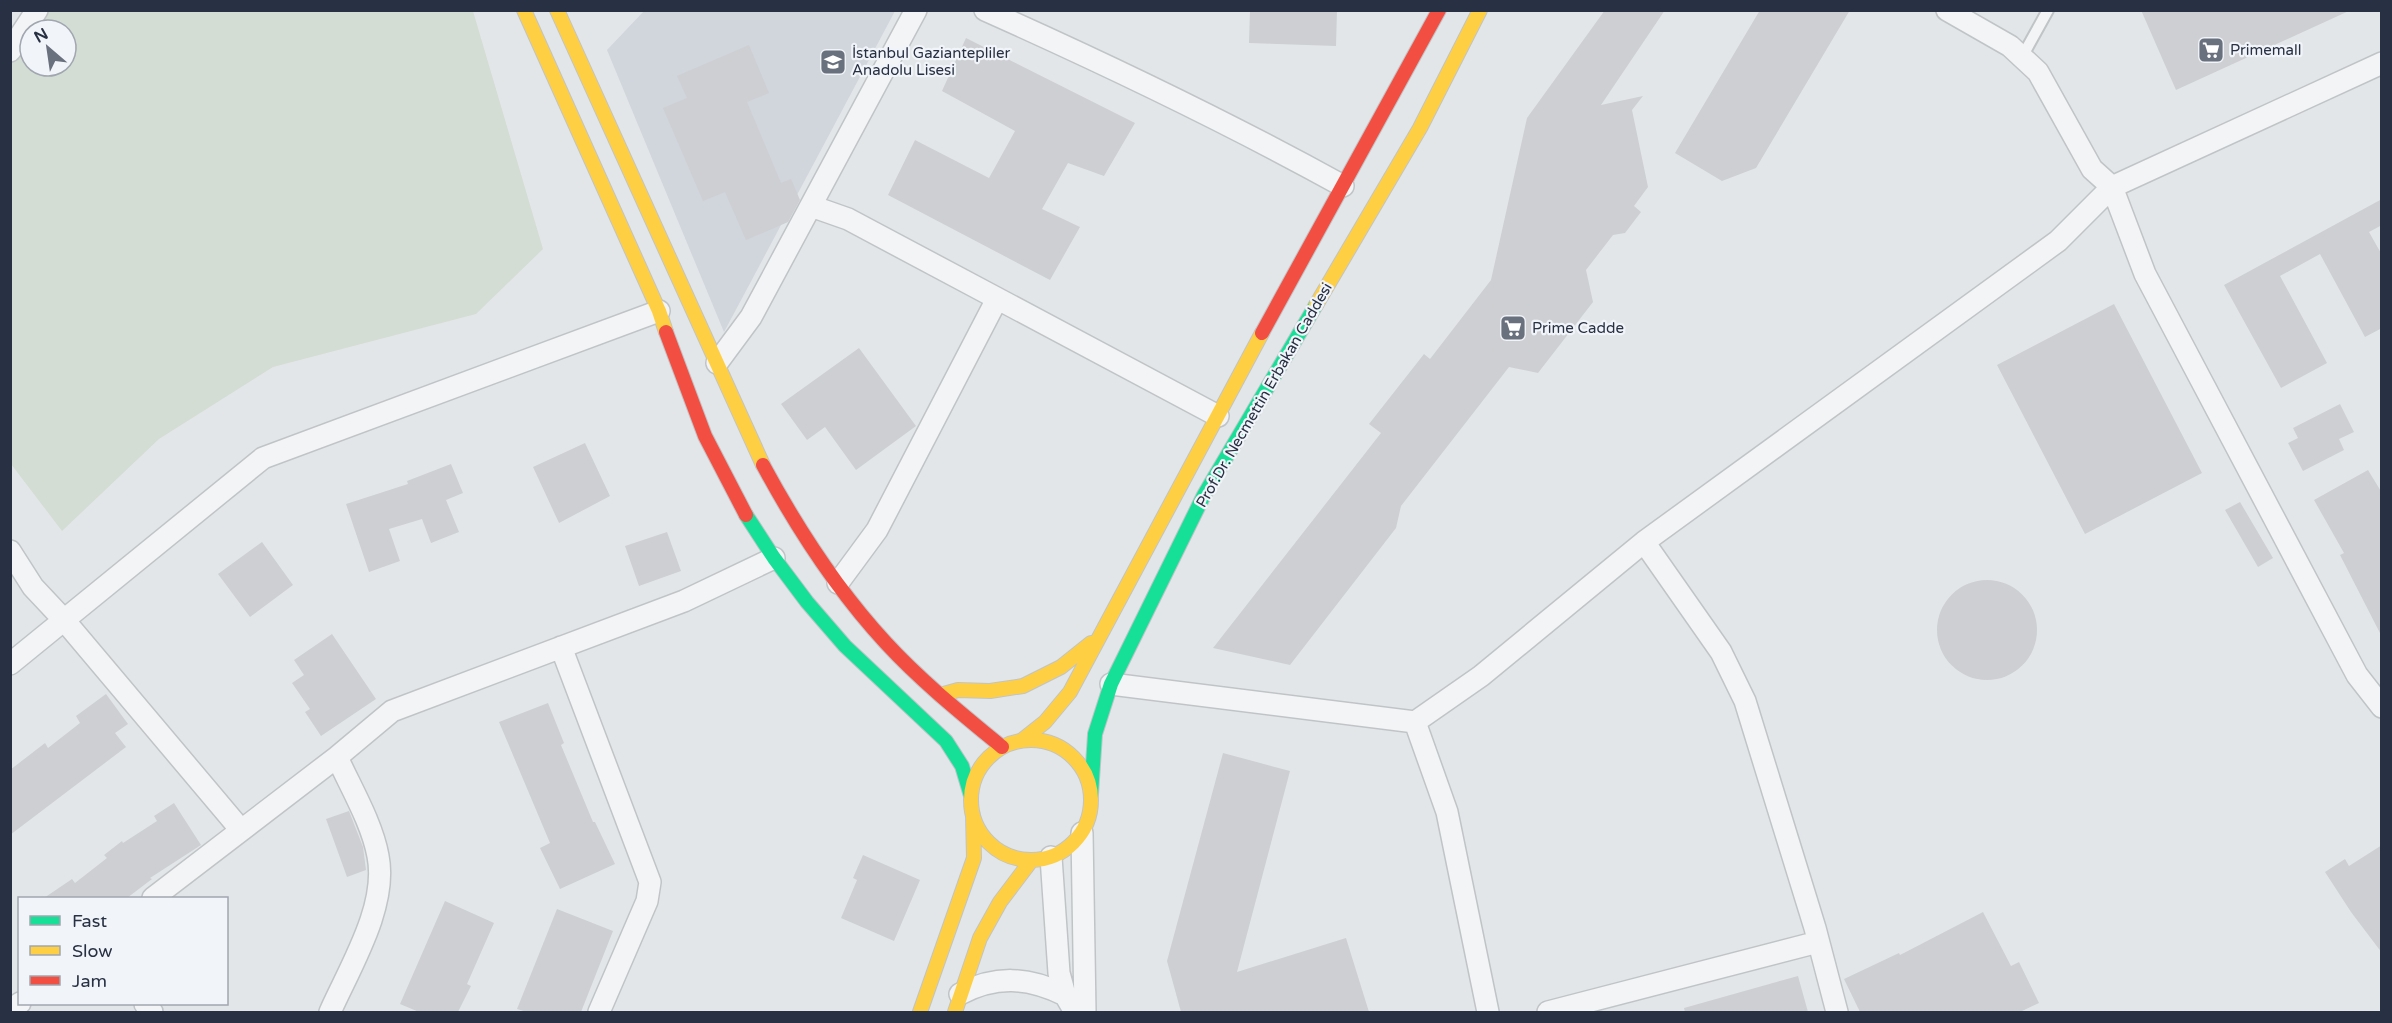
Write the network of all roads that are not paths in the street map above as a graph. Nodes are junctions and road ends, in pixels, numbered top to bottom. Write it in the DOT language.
graph roads {
  1 [pos="37,10"];
  2 [pos="524,10"];
  3 [pos="557,10"];
  4 [pos="916,10"];
  5 [pos="985,10"];
  6 [pos="1439,10"];
  7 [pos="1480,10"];
  8 [pos="1947,10"];
  9 [pos="2048,10"];
  10 [pos="10,51"];
  11 [pos="2022,57"];
  12 [pos="2382,63"];
  13 [pos="1343,186"];
  14 [pos="2112,188"];
  15 [pos="811,206"];
  16 [pos="997,298"];
  17 [pos="658,311"];
  18 [pos="717,363"];
  19 [pos="1218,416"];
  20 [pos="1644,543"];
  21 [pos="10,551"];
  22 [pos="774,558"];
  23 [pos="838,583"];
  24 [pos="64,620"];
  25 [pos="1098,640"];
  26 [pos="561,647"];
  27 [pos="10,664"];
  28 [pos="1111,684"];
  29 [pos="940,695"];
  30 [pos="2382,707"];
  31 [pos="1414,722"];
  32 [pos="1021,741"];
  33 [pos="1002,747"];
  34 [pos="337,757"];
  35 [pos="1091,795"];
  36 [pos="971,796"];
  37 [pos="973,815"];
  38 [pos="241,830"];
  39 [pos="1082,833"];
  40 [pos="1041,859"];
  41 [pos="154,897"];
  42 [pos="1818,942"];
  43 [pos="957,1004"];
  44 [pos="1070,1004"];
  45 [pos="330,1012"];
  46 [pos="599,1012"];
  47 [pos="920,1012"];
  48 [pos="1085,1012"];
  49 [pos="1488,1012"];
  50 [pos="1548,1012"];
  51 [pos="1837,1012"];
  1 -- 10 [label="street"];
  2 -- 17 [label="main road"];
  3 -- 18 [label="main road"];
  4 -- 15 [label="street"];
  5 -- 13 [label="street"];
  6 -- 13 [label="main road, Prof.Dr. Necmettin Erbakan Caddesi"];
  7 -- 28 [label="main road, Prof.Dr. Necmettin Erbakan Caddesi"];
  8 -- 11 [label="street"];
  9 -- 11 [label="lane"];
  11 -- 14 [label="street"];
  12 -- 14 [label="street"];
  13 -- 19 [label="main road, Prof.Dr. Necmettin Erbakan Caddesi"];
  14 -- 20 [label="street"];
  14 -- 30 [label="street"];
  15 -- 16 [label="street"];
  15 -- 18 [label="street"];
  16 -- 19 [label="street"];
  16 -- 23 [label="street"];
  17 -- 22 [label="main road"];
  17 -- 24 [label="street"];
  18 -- 23 [label="main road"];
  19 -- 25 [label="main road, Prof.Dr. Necmettin Erbakan Caddesi"];
  20 -- 31 [label="street"];
  20 -- 42 [label="street"];
  21 -- 24 [label="street"];
  22 -- 26 [label="street"];
  22 -- 36 [label="main road"];
  23 -- 29 [label="main road"];
  24 -- 27 [label="street"];
  24 -- 38 [label="street"];
  25 -- 29 [label="main road"];
  25 -- 32 [label="main road, Prof.Dr. Necmettin Erbakan Caddesi"];
  26 -- 34 [label="street"];
  26 -- 46 [label="street"];
  28 -- 31 [label="street"];
  28 -- 35 [label="main road, Prof.Dr. Necmettin Erbakan Caddesi"];
  29 -- 33 [label="main road"];
  31 -- 49 [label="street"];
  32 -- 33 [label="main road"];
  32 -- 35 [label="main road"];
  33 -- 36 [label="main road"];
  34 -- 38 [label="street"];
  34 -- 45 [label="street"];
  35 -- 39 [label="main road"];
  36 -- 37 [label="main road"];
  37 -- 40 [label="main road"];
  37 -- 47 [label="main road"];
  38 -- 41 [label="street"];
  39 -- 40 [label="main road"];
  39 -- 48 [label="street"];
  40 -- 43 [label="main road"];
  40 -- 44 [label="street"];
  42 -- 50 [label="street"];
  42 -- 51 [label="street"];
  43 -- 44 [label="street"];
}
